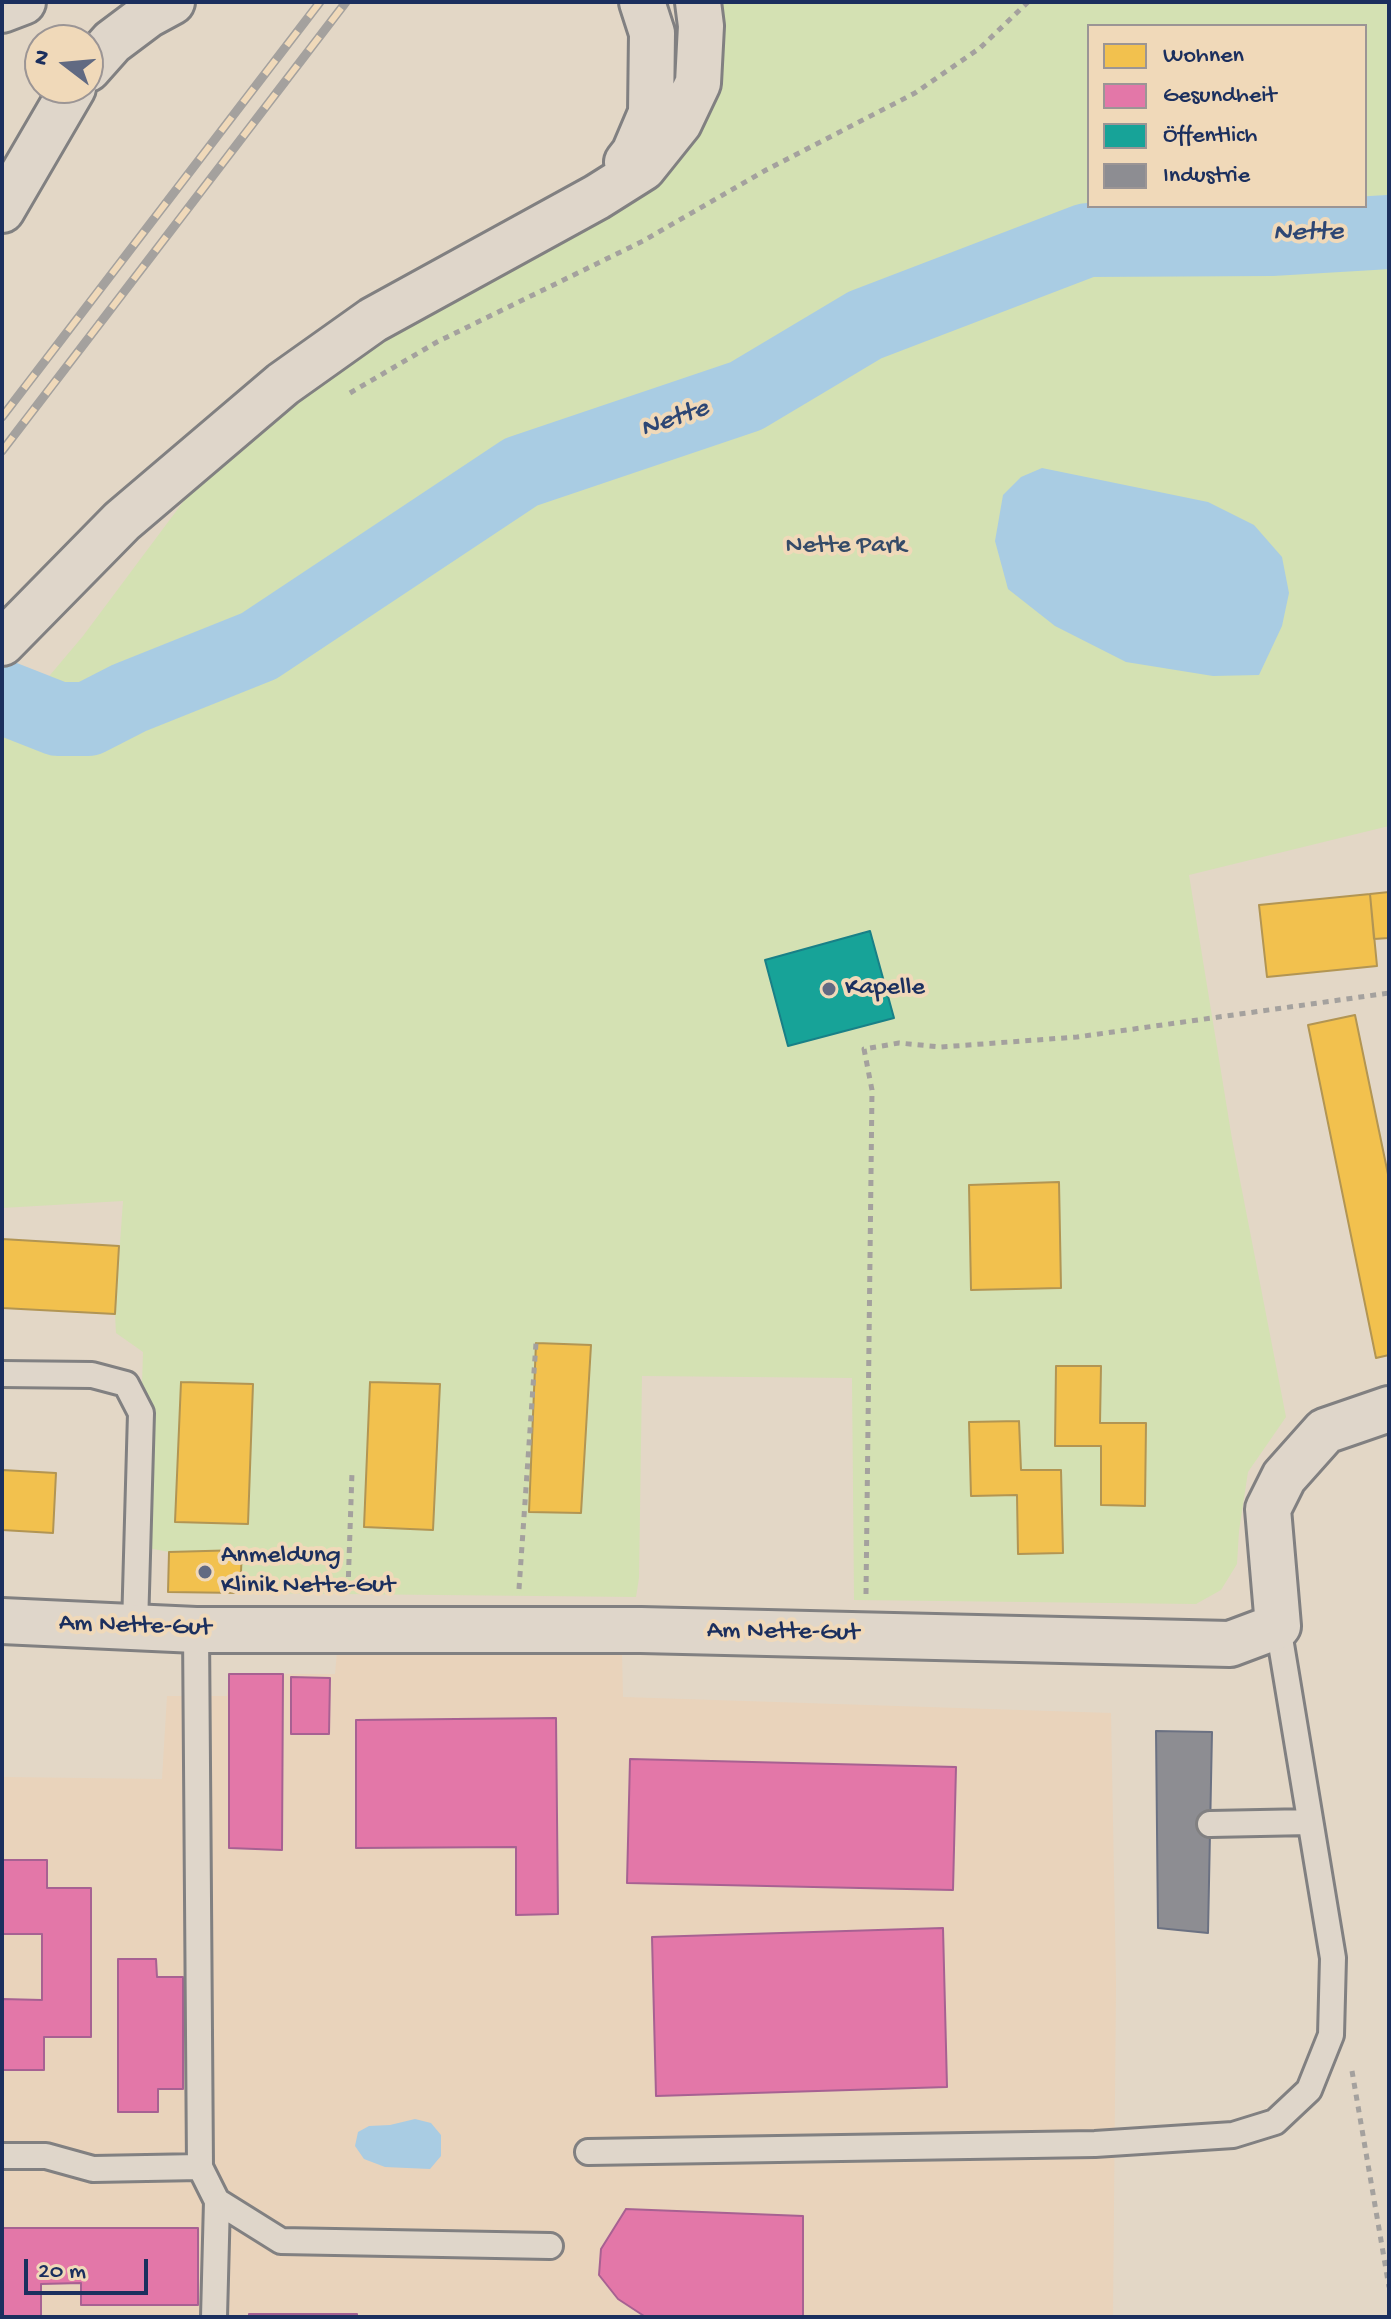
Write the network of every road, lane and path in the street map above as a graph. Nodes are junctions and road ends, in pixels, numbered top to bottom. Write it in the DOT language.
graph roads {
  1 [pos="23,2"];
  2 [pos="172,2"];
  3 [pos="642,2"];
  4 [pos="698,2"];
  5 [pos="1028,2"];
  6 [pos="2,10"];
  7 [pos="104,51"];
  8 [pos="64,104"];
  9 [pos="597,197"];
  10 [pos="2,210"];
  11 [pos="339,399"];
  12 [pos="2,643"];
  13 [pos="1389,993"];
  14 [pos="536,1343"];
  15 [pos="2,1374"];
  16 [pos="1389,1409"];
  17 [pos="352,1472"];
  18 [pos="2,1621"];
  19 [pos="1278,1626"];
  20 [pos="135,1627"];
  21 [pos="196,1630"];
  22 [pos="347,1630"];
  23 [pos="517,1630"];
  24 [pos="865,1635"];
  25 [pos="1310,1822"];
  26 [pos="1210,1824"];
  27 [pos="1352,2068"];
  28 [pos="588,2152"];
  29 [pos="2,2156"];
  30 [pos="200,2167"];
  31 [pos="217,2201"];
  32 [pos="550,2246"];
  33 [pos="1389,2287"];
  34 [pos="214,2317"];
  1 -- 6 [label="street"];
  2 -- 7 [label="street"];
  3 -- 9 [label="street"];
  4 -- 9 [label="street"];
  5 -- 11 [label="path"];
  8 -- 10 [label="street"];
  9 -- 12 [label="street"];
  13 -- 24 [label="path"];
  14 -- 23 [label="path"];
  15 -- 20 [label="lane"];
  16 -- 19 [label="street"];
  17 -- 22 [label="path"];
  18 -- 20 [label="street, Am Nette-Gut"];
  19 -- 24 [label="street, Am Nette-Gut"];
  19 -- 25 [label="lane"];
  20 -- 21 [label="street, Am Nette-Gut"];
  21 -- 22 [label="street, Am Nette-Gut"];
  21 -- 30 [label="lane"];
  22 -- 23 [label="street, Am Nette-Gut"];
  23 -- 24 [label="street, Am Nette-Gut"];
  25 -- 26 [label="lane"];
  25 -- 28 [label="lane"];
  27 -- 33 [label="path"];
  29 -- 30 [label="lane"];
  30 -- 31 [label="lane"];
  31 -- 32 [label="lane"];
  31 -- 34 [label="lane"];
}
